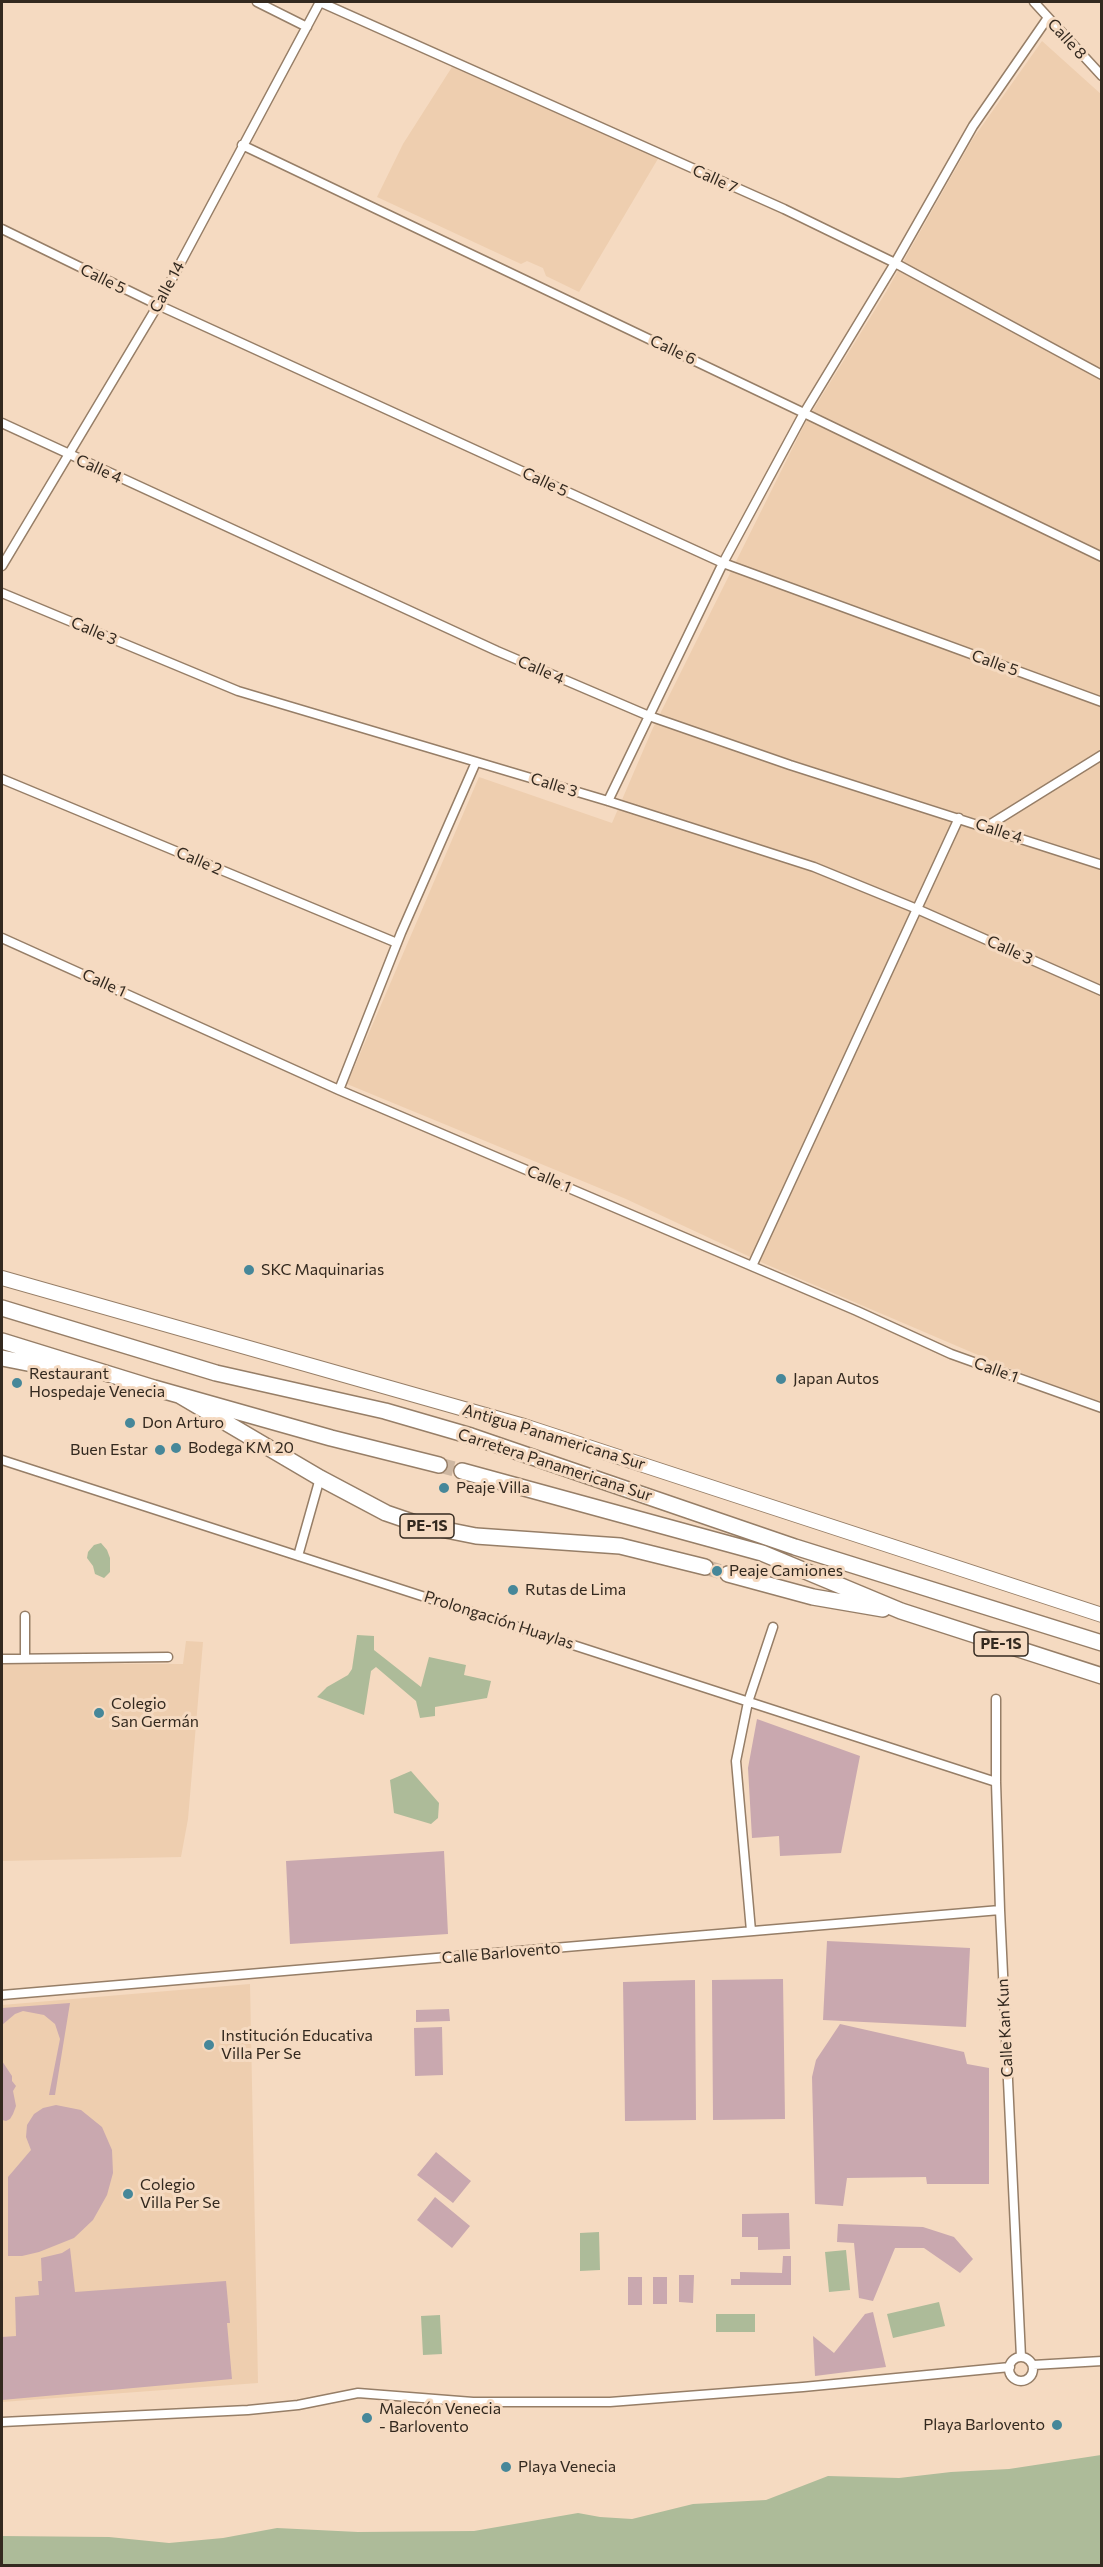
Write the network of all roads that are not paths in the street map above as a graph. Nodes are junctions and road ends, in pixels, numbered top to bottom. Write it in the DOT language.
graph roads {
  1 [pos="257,2"];
  2 [pos="320,2"];
  3 [pos="1034,2"];
  4 [pos="1047,19"];
  5 [pos="307,27"];
  6 [pos="1101,76"];
  7 [pos="242,145"];
  8 [pos="2,229"];
  9 [pos="895,263"];
  10 [pos="158,305"];
  11 [pos="1101,375"];
  12 [pos="804,412"];
  13 [pos="2,423"];
  14 [pos="67,455"];
  15 [pos="1101,557"];
  16 [pos="723,563"];
  17 [pos="2,566"];
  18 [pos="2,593"];
  19 [pos="1101,702"];
  20 [pos="649,716"];
  21 [pos="1101,755"];
  22 [pos="476,762"];
  23 [pos="2,779"];
  24 [pos="608,801"];
  25 [pos="959,818"];
  26 [pos="986,826"];
  27 [pos="1101,865"];
  28 [pos="917,909"];
  29 [pos="2,938"];
  30 [pos="397,943"];
  31 [pos="1101,991"];
  32 [pos="339,1090"];
  33 [pos="752,1266"];
  34 [pos="2,1278"];
  35 [pos="2,1308"];
  36 [pos="2,1341"];
  37 [pos="2,1358"];
  38 [pos="154,1388"];
  39 [pos="178,1395"];
  40 [pos="1101,1407"];
  41 [pos="2,1460"];
  42 [pos="439,1465"];
  43 [pos="462,1471"];
  44 [pos="320,1478"];
  45 [pos="298,1556"];
  46 [pos="705,1568"];
  47 [pos="728,1574"];
  48 [pos="901,1611"];
  49 [pos="1101,1615"];
  50 [pos="25,1616"];
  51 [pos="773,1627"];
  52 [pos="1101,1643"];
  53 [pos="168,1657"];
  54 [pos="25,1658"];
  55 [pos="2,1659"];
  56 [pos="1101,1676"];
  57 [pos="996,1699"];
  58 [pos="748,1702"];
  59 [pos="996,1782"];
  60 [pos="1000,1910"];
  61 [pos="751,1931"];
  62 [pos="2,1995"];
  63 [pos="1021,2357"];
  64 [pos="1101,2361"];
  65 [pos="1033,2365"];
  66 [pos="1010,2367"];
  67 [pos="2,2422"];
  1 -- 5 [label="street"];
  2 -- 5 [label="street, Calle 14"];
  2 -- 9 [label="street, Calle 7"];
  3 -- 4 [label="street, Calle 8"];
  4 -- 6 [label="street, Calle 8"];
  4 -- 9 [label="street"];
  5 -- 7 [label="street, Calle 14"];
  7 -- 10 [label="street, Calle 14"];
  7 -- 12 [label="street, Calle 6"];
  8 -- 10 [label="street, Calle 5"];
  9 -- 11 [label="street, Calle 7"];
  9 -- 12 [label="street"];
  10 -- 14 [label="street, Calle 14"];
  10 -- 16 [label="street, Calle 5"];
  12 -- 15 [label="street, Calle 6"];
  12 -- 16 [label="street"];
  13 -- 14 [label="street, Calle 4"];
  14 -- 17 [label="street, Calle 14"];
  14 -- 20 [label="street, Calle 4"];
  16 -- 19 [label="street, Calle 5"];
  16 -- 20 [label="street"];
  18 -- 22 [label="street, Calle 3"];
  20 -- 24 [label="street"];
  20 -- 25 [label="street, Calle 4"];
  21 -- 26 [label="street"];
  22 -- 24 [label="street, Calle 3"];
  22 -- 30 [label="street"];
  23 -- 30 [label="street, Calle 2"];
  24 -- 28 [label="street, Calle 3"];
  25 -- 26 [label="street, Calle 4"];
  25 -- 28 [label="street"];
  26 -- 27 [label="street, Calle 4"];
  28 -- 31 [label="street, Calle 3"];
  28 -- 33 [label="street"];
  29 -- 32 [label="street, Calle 1"];
  30 -- 32 [label="street"];
  32 -- 33 [label="street, Calle 1"];
  33 -- 40 [label="street, Calle 1"];
  34 -- 49 [label="main road, Antigua Panamericana Sur"];
  35 -- 52 [label="highway, Carretera Panamericana Sur / PE-1S"];
  36 -- 38 [label="highway, PE-1S"];
  37 -- 38 [label="highway"];
  38 -- 39 [label="highway, PE-1S"];
  39 -- 42 [label="highway, PE-1S"];
  39 -- 44 [label="highway, PE-1S"];
  41 -- 45 [label="street, Prolongación Huaylas"];
  43 -- 48 [label="highway, Carretera Panamericana Sur / PE-1S"];
  44 -- 45 [label="street"];
  44 -- 46 [label="highway, PE-1S"];
  45 -- 58 [label="street, Prolongación Huaylas"];
  47 -- 48 [label="highway, Carretera Panamericana Sur / PE-1S"];
  48 -- 56 [label="highway, Carretera Panamericana Sur / PE-1S"];
  50 -- 54 [label="street"];
  51 -- 58 [label="street"];
  53 -- 54 [label="street"];
  54 -- 55 [label="street"];
  57 -- 59 [label="street, Calle Kan Kun"];
  58 -- 59 [label="street, Prolongación Huaylas"];
  58 -- 61 [label="street"];
  59 -- 60 [label="street, Calle Kan Kun"];
  60 -- 61 [label="street, Calle Barlovento"];
  60 -- 63 [label="street, Calle Kan Kun"];
  61 -- 62 [label="street, Calle Barlovento"];
  63 -- 65 [label="street"];
  63 -- 66 [label="street"];
  64 -- 65 [label="street"];
  65 -- 66 [label="street"];
  66 -- 67 [label="street"];
}
